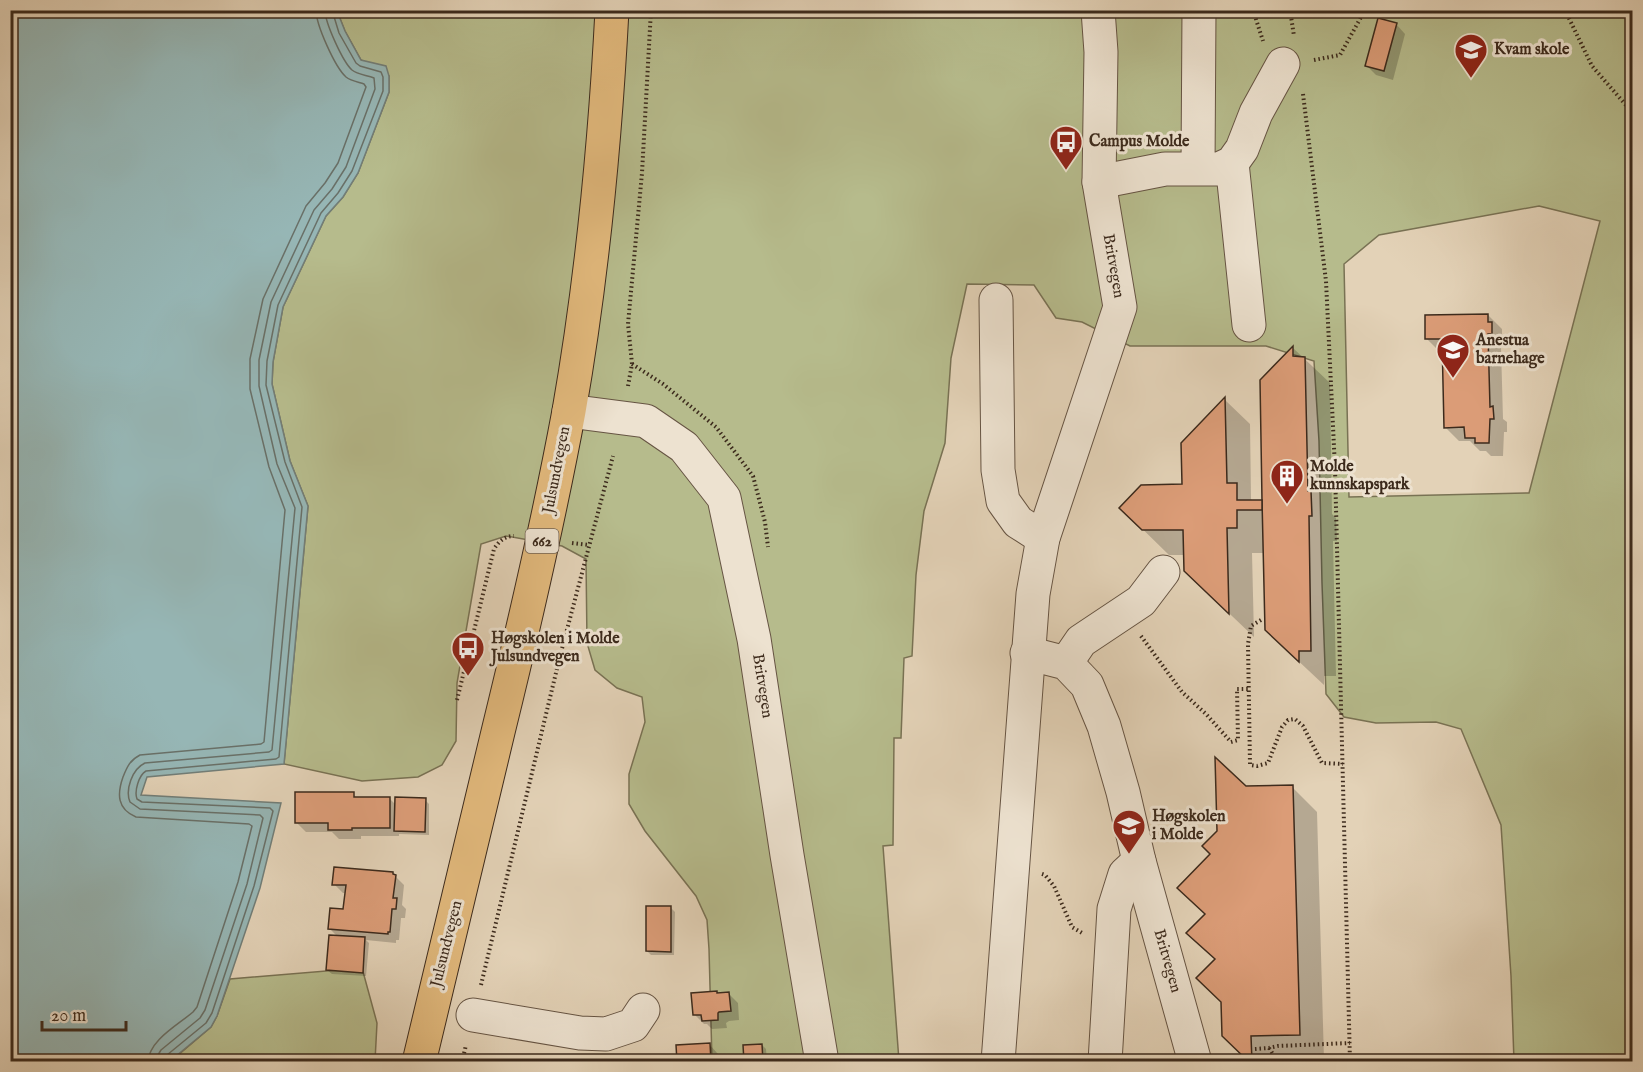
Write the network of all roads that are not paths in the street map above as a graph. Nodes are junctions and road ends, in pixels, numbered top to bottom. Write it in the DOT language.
graph roads {
  1 [pos="612,10"];
  2 [pos="1098,10"];
  3 [pos="1199,10"];
  4 [pos="1293,64"];
  5 [pos="1232,163"];
  6 [pos="1198,168"];
  7 [pos="1099,182"];
  8 [pos="996,300"];
  9 [pos="1249,325"];
  10 [pos="569,411"];
  11 [pos="1043,538"];
  12 [pos="1163,572"];
  13 [pos="1028,653"];
  14 [pos="1066,663"];
  15 [pos="1139,861"];
  16 [pos="643,1010"];
  17 [pos="473,1016"];
  18 [pos="419,1062"];
  19 [pos="822,1062"];
  20 [pos="998,1062"];
  21 [pos="1105,1062"];
  22 [pos="1195,1062"];
  1 -- 10 [label="main road, Julsundvegen / 662"];
  2 -- 7 [label="street, Britvegen"];
  3 -- 6 [label="street"];
  4 -- 5 [label="street"];
  5 -- 6 [label="street"];
  5 -- 9 [label="street"];
  6 -- 7 [label="street"];
  7 -- 11 [label="street, Britvegen"];
  8 -- 11 [label="street"];
  10 -- 18 [label="main road, Julsundvegen / 662"];
  10 -- 19 [label="street, Britvegen"];
  11 -- 13 [label="street, Britvegen"];
  12 -- 14 [label="street"];
  13 -- 14 [label="street"];
  13 -- 20 [label="street, Britvegen"];
  14 -- 15 [label="street, Britvegen"];
  15 -- 21 [label="street"];
  15 -- 22 [label="street, Britvegen"];
  16 -- 17 [label="street"];
}
